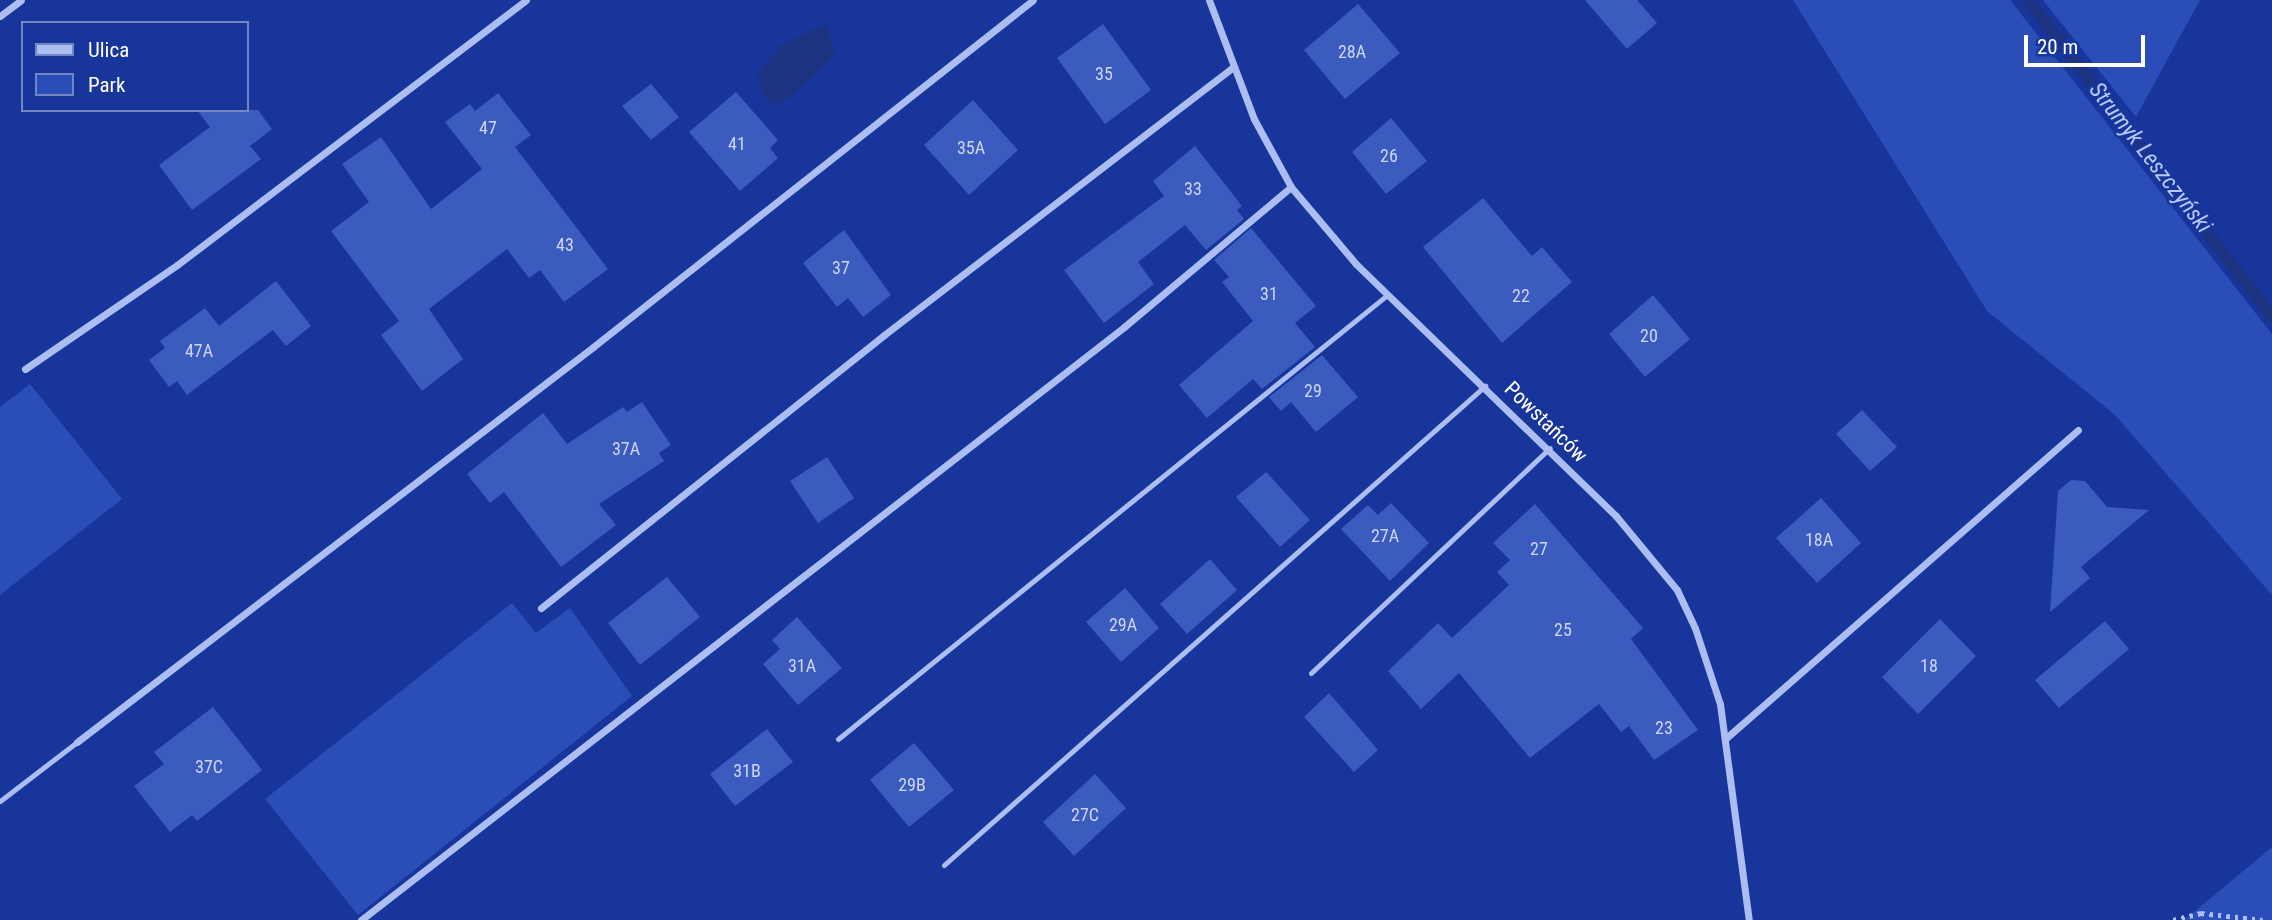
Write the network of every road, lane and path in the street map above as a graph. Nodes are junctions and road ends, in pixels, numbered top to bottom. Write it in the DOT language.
graph roads {
  1 [pos="21,0"];
  2 [pos="526,0"];
  3 [pos="1033,0"];
  4 [pos="1209,0"];
  5 [pos="0,16"];
  6 [pos="1232,68"];
  7 [pos="1292,187"];
  8 [pos="1387,295"];
  9 [pos="26,369"];
  10 [pos="1485,386"];
  11 [pos="2078,430"];
  12 [pos="1550,448"];
  13 [pos="541,608"];
  14 [pos="1311,673"];
  15 [pos="838,739"];
  16 [pos="1725,739"];
  17 [pos="77,742"];
  18 [pos="0,801"];
  19 [pos="944,865"];
  20 [pos="361,920"];
  21 [pos="1749,920"];
  22 [pos="2173,920"];
  23 [pos="2263,920"];
  1 -- 5 [label="street"];
  2 -- 9 [label="street"];
  3 -- 17 [label="street"];
  4 -- 6 [label="street, Powstańców"];
  6 -- 7 [label="street, Powstańców"];
  6 -- 13 [label="street"];
  7 -- 8 [label="street, Powstańców"];
  7 -- 20 [label="street"];
  8 -- 10 [label="street, Powstańców"];
  8 -- 15 [label="lane"];
  10 -- 12 [label="street, Powstańców"];
  10 -- 19 [label="lane"];
  11 -- 16 [label="street"];
  12 -- 14 [label="lane"];
  12 -- 16 [label="street, Powstańców"];
  16 -- 21 [label="street, Powstańców"];
  17 -- 18 [label="lane"];
  22 -- 23 [label="path"];
}
